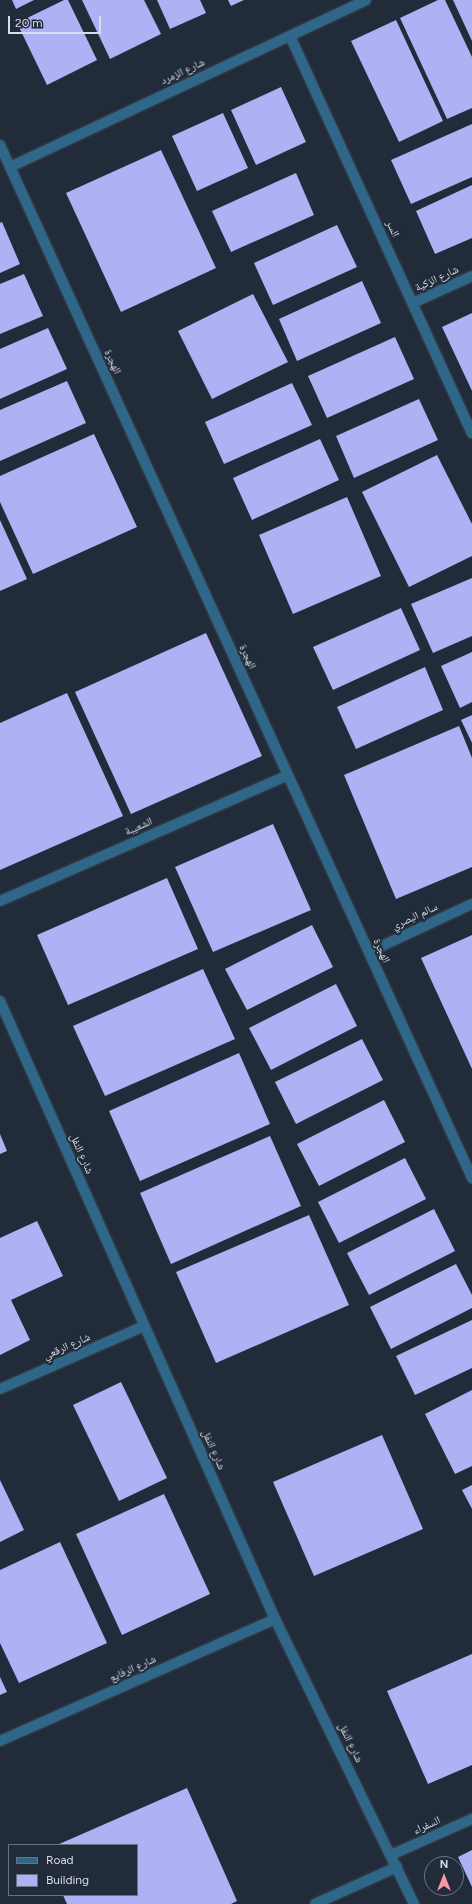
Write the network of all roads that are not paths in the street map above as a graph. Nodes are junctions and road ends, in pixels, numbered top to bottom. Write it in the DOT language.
graph roads {
  1 [pos="366,0"];
  2 [pos="290,36"];
  3 [pos="0,145"];
  4 [pos="10,167"];
  5 [pos="472,276"];
  6 [pos="413,303"];
  7 [pos="472,433"];
  8 [pos="288,775"];
  9 [pos="0,901"];
  10 [pos="472,904"];
  11 [pos="369,952"];
  12 [pos="0,1001"];
  13 [pos="472,1178"];
  14 [pos="144,1326"];
  15 [pos="0,1389"];
  16 [pos="275,1619"];
  17 [pos="0,1741"];
  18 [pos="472,1819"];
  19 [pos="391,1855"];
  20 [pos="397,1867"];
  21 [pos="315,1904"];
  22 [pos="414,1904"];
  1 -- 2 [label="street, شارع الزمرد"];
  2 -- 4 [label="street, شارع الزمرد"];
  2 -- 6 [label="street, السر"];
  3 -- 4 [label="street, الهجرة"];
  4 -- 8 [label="street, الهجرة"];
  5 -- 6 [label="street, شارع الزكية"];
  6 -- 7 [label="street, السر"];
  8 -- 9 [label="street, الشعيبة"];
  8 -- 11 [label="street, الهجرة"];
  10 -- 11 [label="street, سالم البصري"];
  11 -- 13 [label="street, الهجرة"];
  12 -- 14 [label="street, شارع النفل"];
  14 -- 15 [label="street, شارع الرقعي"];
  14 -- 16 [label="street, شارع النفل"];
  16 -- 17 [label="street, شارع الرفايع"];
  16 -- 19 [label="street, شارع النفل"];
  18 -- 19 [label="street, السفراء"];
  19 -- 20 [label="street, شارع النفل"];
  20 -- 21 [label="street"];
  20 -- 22 [label="street, شارع النفل"];
}
